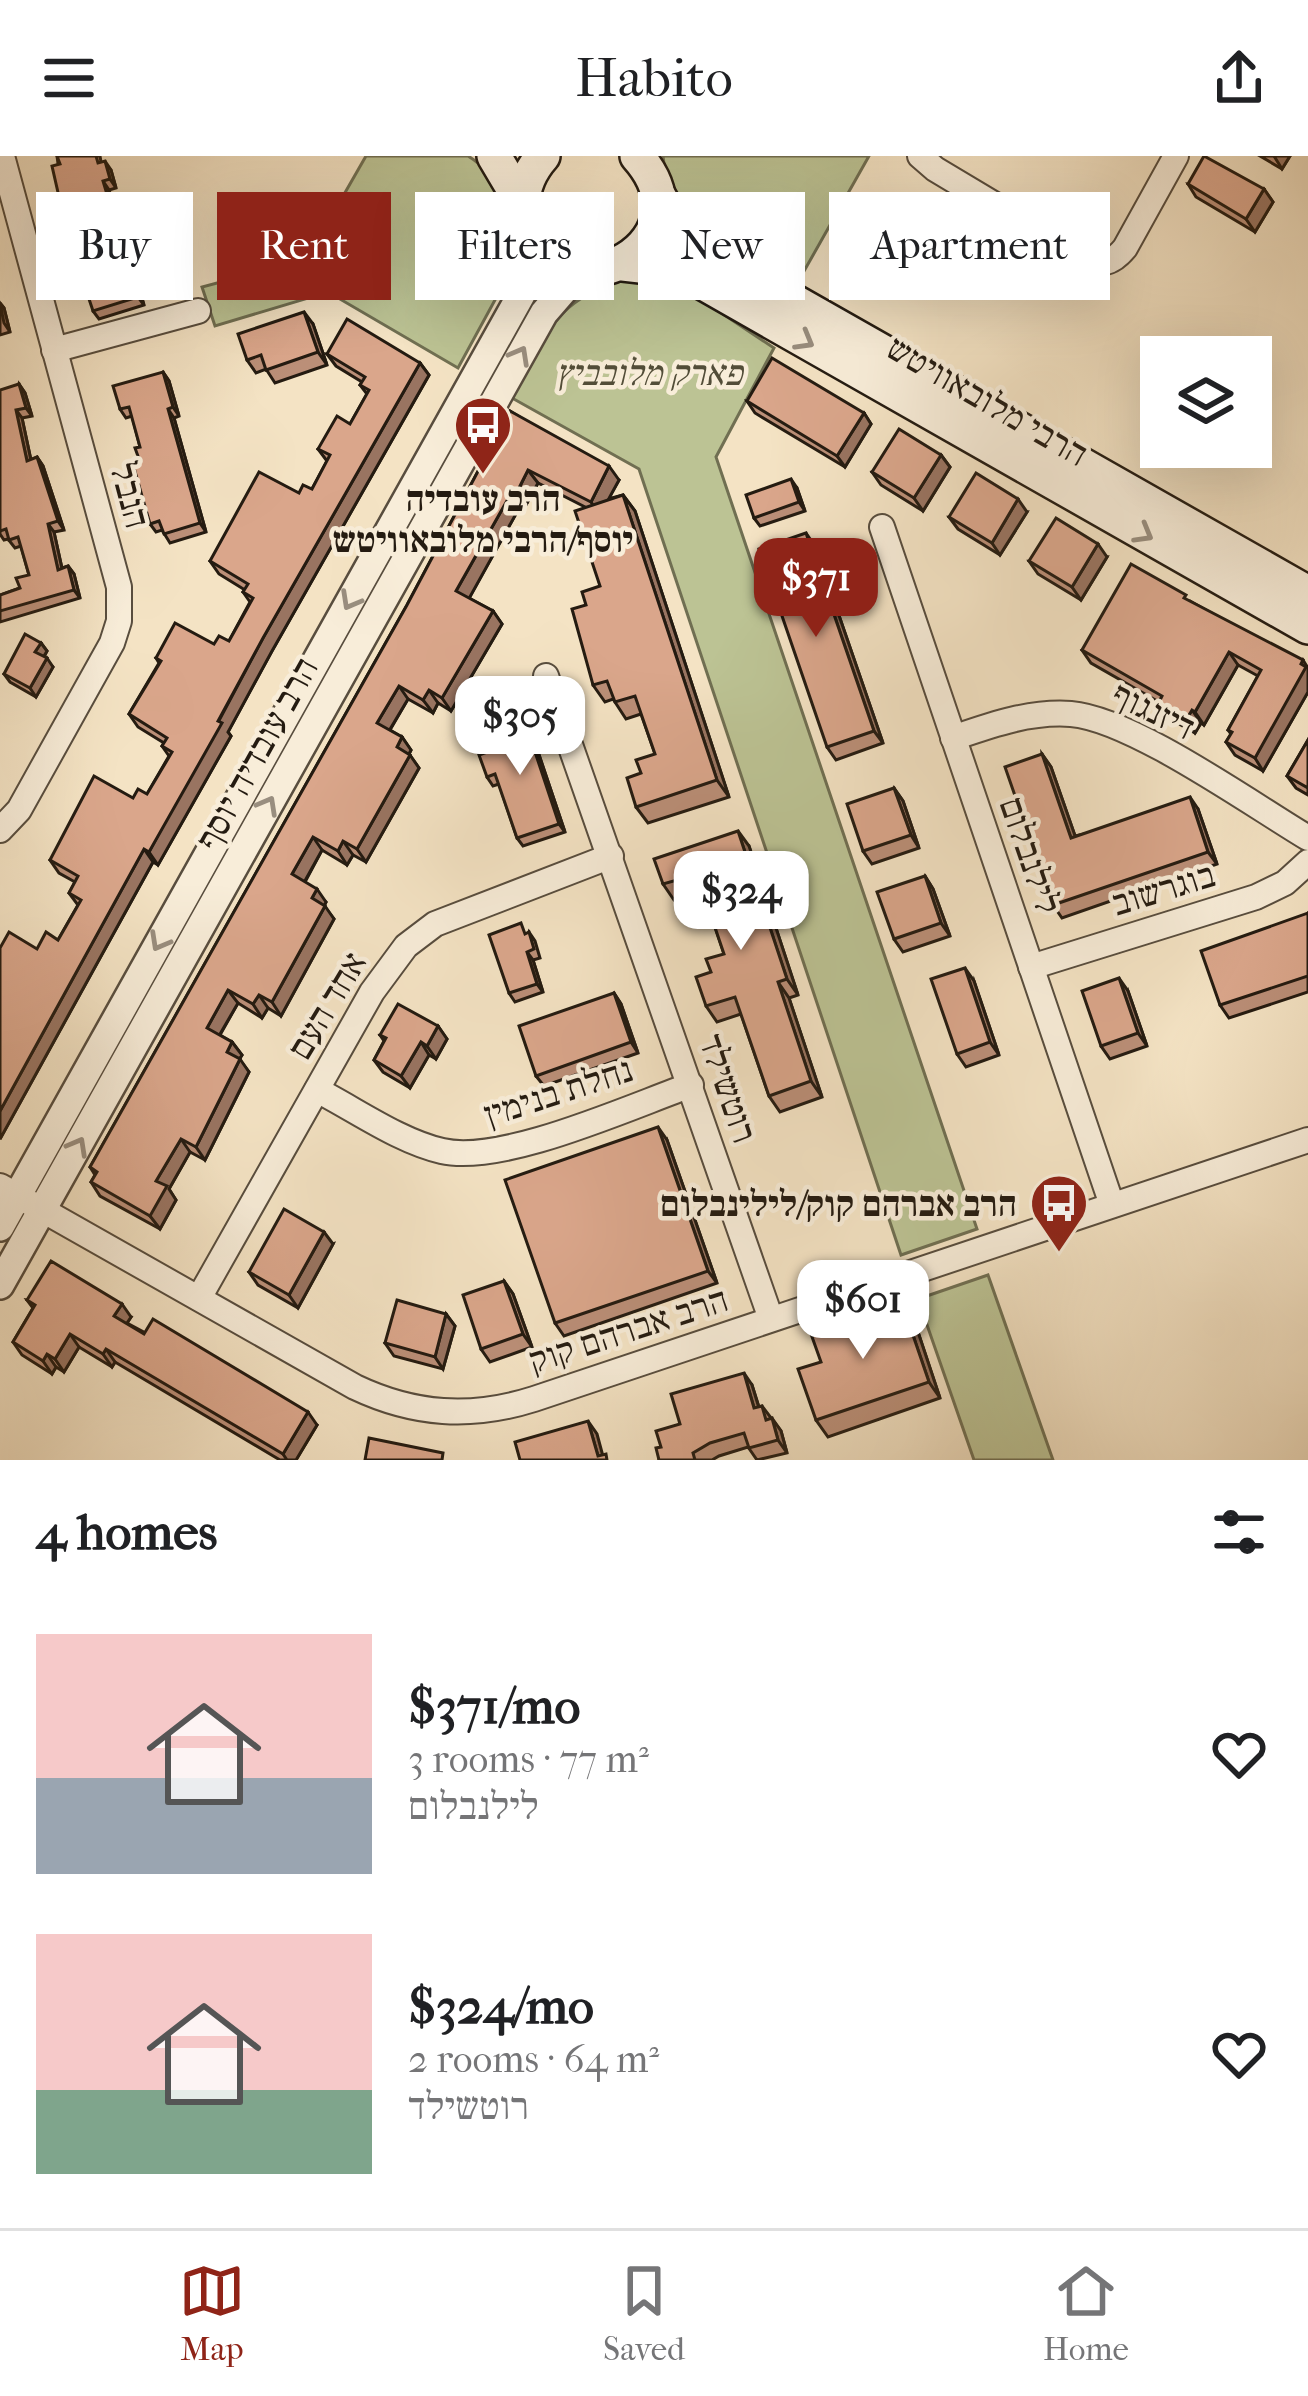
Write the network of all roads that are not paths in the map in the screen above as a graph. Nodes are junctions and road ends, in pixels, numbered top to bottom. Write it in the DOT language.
graph roads {
  1 [pos="2,156"];
  2 [pos="494,156"];
  3 [pos="543,156"];
  4 [pos="920,156"];
  5 [pos="1176,156"];
  6 [pos="647,169"];
  7 [pos="513,192"];
  8 [pos="528,192"];
  9 [pos="614,263"];
  10 [pos="614,268"];
  11 [pos="518,300"];
  12 [pos="554,300"];
  13 [pos="198,311"];
  14 [pos="54,350"];
  15 [pos="881,527"];
  16 [pos="1308,593"];
  17 [pos="1308,627"];
  18 [pos="546,676"];
  19 [pos="953,738"];
  20 [pos="0,830"];
  21 [pos="1308,838"];
  22 [pos="611,856"];
  23 [pos="1308,862"];
  24 [pos="1031,968"];
  25 [pos="691,1085"];
  26 [pos="317,1090"];
  27 [pos="1308,1140"];
  28 [pos="20,1197"];
  29 [pos="1112,1205"];
  30 [pos="0,1227"];
  31 [pos="0,1285"];
  32 [pos="199,1298"];
  33 [pos="771,1319"];
  1 -- 14 [label="street, הנבל"];
  2 -- 7 [label="main road"];
  3 -- 8 [label="main road"];
  4 -- 5 [label="street"];
  6 -- 9 [label="main road"];
  6 -- 16 [label="main road, הרבי מלובאוויטש"];
  10 -- 17 [label="main road, הרבי מלובאוויטש, one-way"];
  11 -- 28 [label="street, הרב עובדיה יוסף, one-way"];
  28 -- 12 [label="street, הרב עובדיה יוסף, one-way"];
  13 -- 14 [label="street"];
  14 -- 20 [label="street, הנבל"];
  15 -- 19 [label="street, לילנבלום"];
  18 -- 22 [label="street, רוטשילד"];
  19 -- 21 [label="street, דיזנגוף"];
  19 -- 24 [label="street, לילנבלום"];
  22 -- 25 [label="street, רוטשילד"];
  22 -- 26 [label="street, אחד העם"];
  23 -- 24 [label="street, בוגרשוב"];
  24 -- 29 [label="street, לילנבלום"];
  25 -- 26 [label="street, נחלת בנימין"];
  25 -- 33 [label="street, רוטשילד"];
  26 -- 32 [label="street, אחד העם"];
  27 -- 29 [label="street, הרב אברהם קוק"];
  28 -- 30 [label="street, הרב עובדיה יוסף"];
  28 -- 31 [label="street, הרב עובדיה יוסף"];
  28 -- 32 [label="street, הרב אברהם קוק"];
  29 -- 33 [label="street, הרב אברהם קוק"];
  32 -- 33 [label="street, הרב אברהם קוק"];
}
